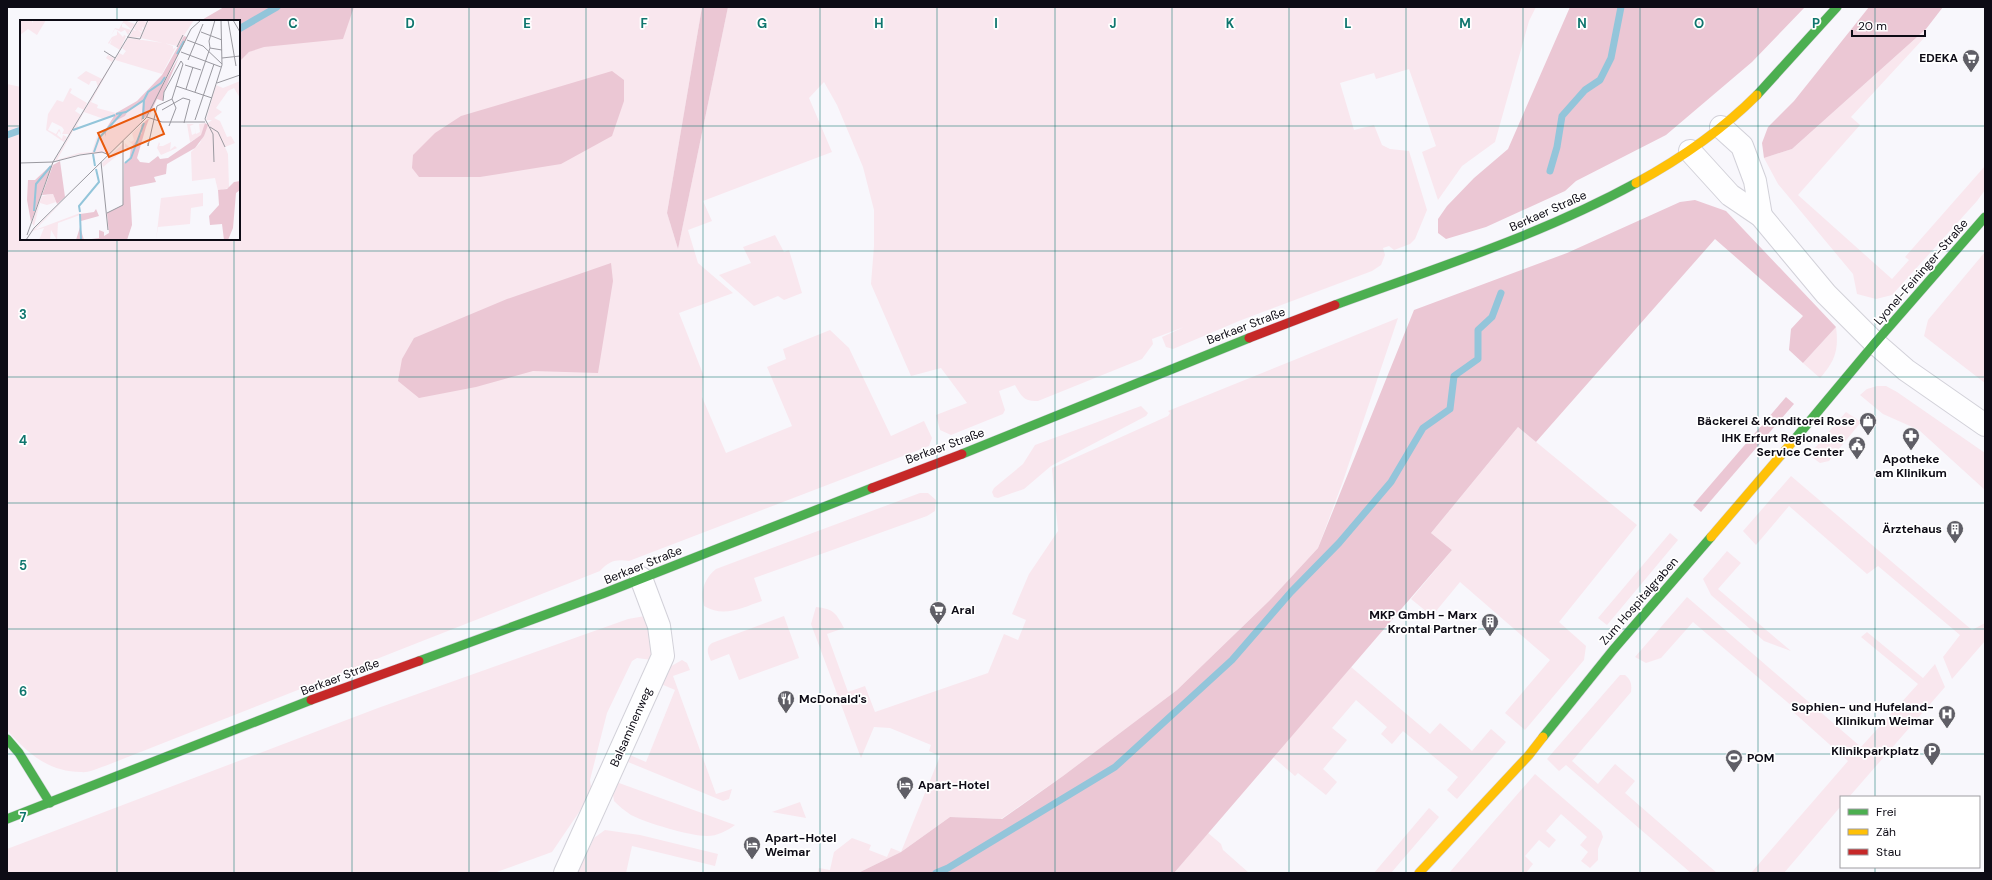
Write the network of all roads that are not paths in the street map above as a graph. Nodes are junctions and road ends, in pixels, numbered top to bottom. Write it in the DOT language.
graph roads {
  1 [pos="1837,7"];
  2 [pos="1722,127"];
  3 [pos="1690,151"];
  4 [pos="1761,216"];
  5 [pos="1985,217"];
  6 [pos="1875,342"];
  7 [pos="1985,425"];
  8 [pos="640,578"];
  9 [pos="7,739"];
  10 [pos="50,803"];
  11 [pos="7,819"];
  12 [pos="565,873"];
  13 [pos="1419,873"];
  1 -- 2 [label="main road, Berkaer Straße"];
  2 -- 3 [label="main road, Berkaer Straße"];
  2 -- 4 [label="street"];
  3 -- 4 [label="street"];
  3 -- 8 [label="main road, Berkaer Straße"];
  4 -- 6 [label="street"];
  5 -- 6 [label="main road, Lyonel-Feininger-Straße"];
  6 -- 7 [label="street"];
  6 -- 13 [label="main road, Zum Hospitalgraben"];
  8 -- 10 [label="main road, Berkaer Straße"];
  8 -- 12 [label="street, Balsaminenweg"];
  9 -- 10 [label="main road"];
  10 -- 11 [label="main road, Berkaer Straße"];
}
